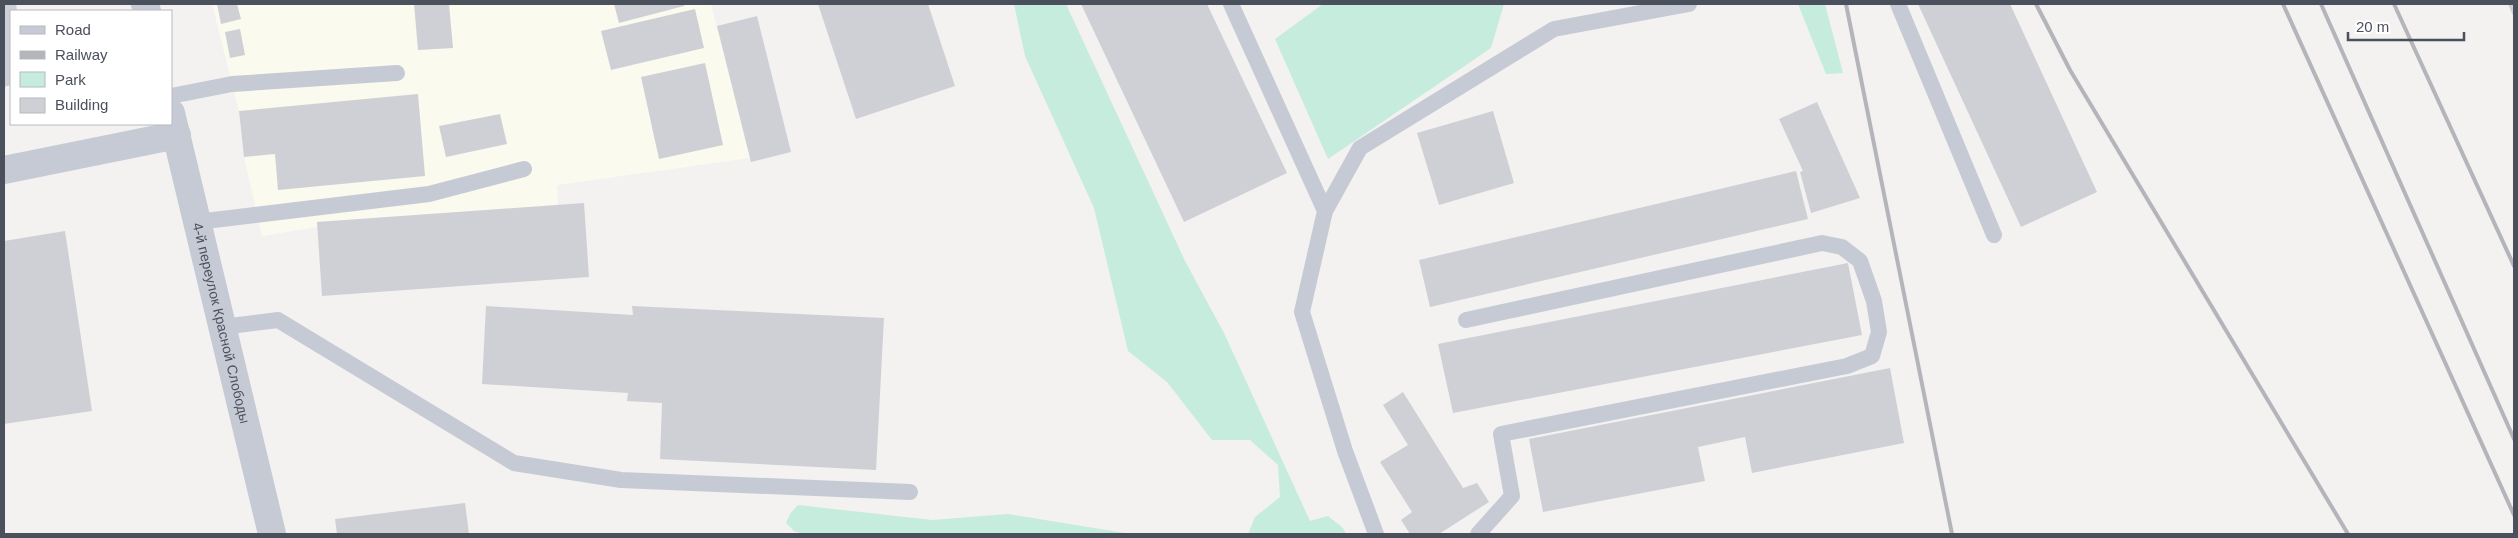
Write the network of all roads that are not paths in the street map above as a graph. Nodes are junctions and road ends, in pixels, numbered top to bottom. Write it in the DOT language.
graph roads {
  1 [pos="1231,4"];
  2 [pos="1689,4"];
  3 [pos="1898,4"];
  4 [pos="397,73"];
  5 [pos="172,96"];
  6 [pos="174,124"];
  7 [pos="170,125"];
  8 [pos="524,169"];
  9 [pos="4,170"];
  10 [pos="1325,211"];
  11 [pos="197,222"];
  12 [pos="1994,235"];
  13 [pos="1466,320"];
  14 [pos="222,327"];
  15 [pos="910,492"];
  16 [pos="272,534"];
  17 [pos="1376,534"];
  18 [pos="1478,534"];
  1 -- 10 [label="lane"];
  2 -- 10 [label="lane"];
  3 -- 12 [label="lane"];
  4 -- 5 [label="lane"];
  6 -- 11 [label="street, 4-й переулок Красной Слободы"];
  7 -- 9 [label="street"];
  8 -- 11 [label="lane"];
  10 -- 17 [label="lane"];
  11 -- 14 [label="street, 4-й переулок Красной Слободы"];
  13 -- 18 [label="lane"];
  14 -- 15 [label="lane"];
  14 -- 16 [label="street, 4-й переулок Красной Слободы"];
}
